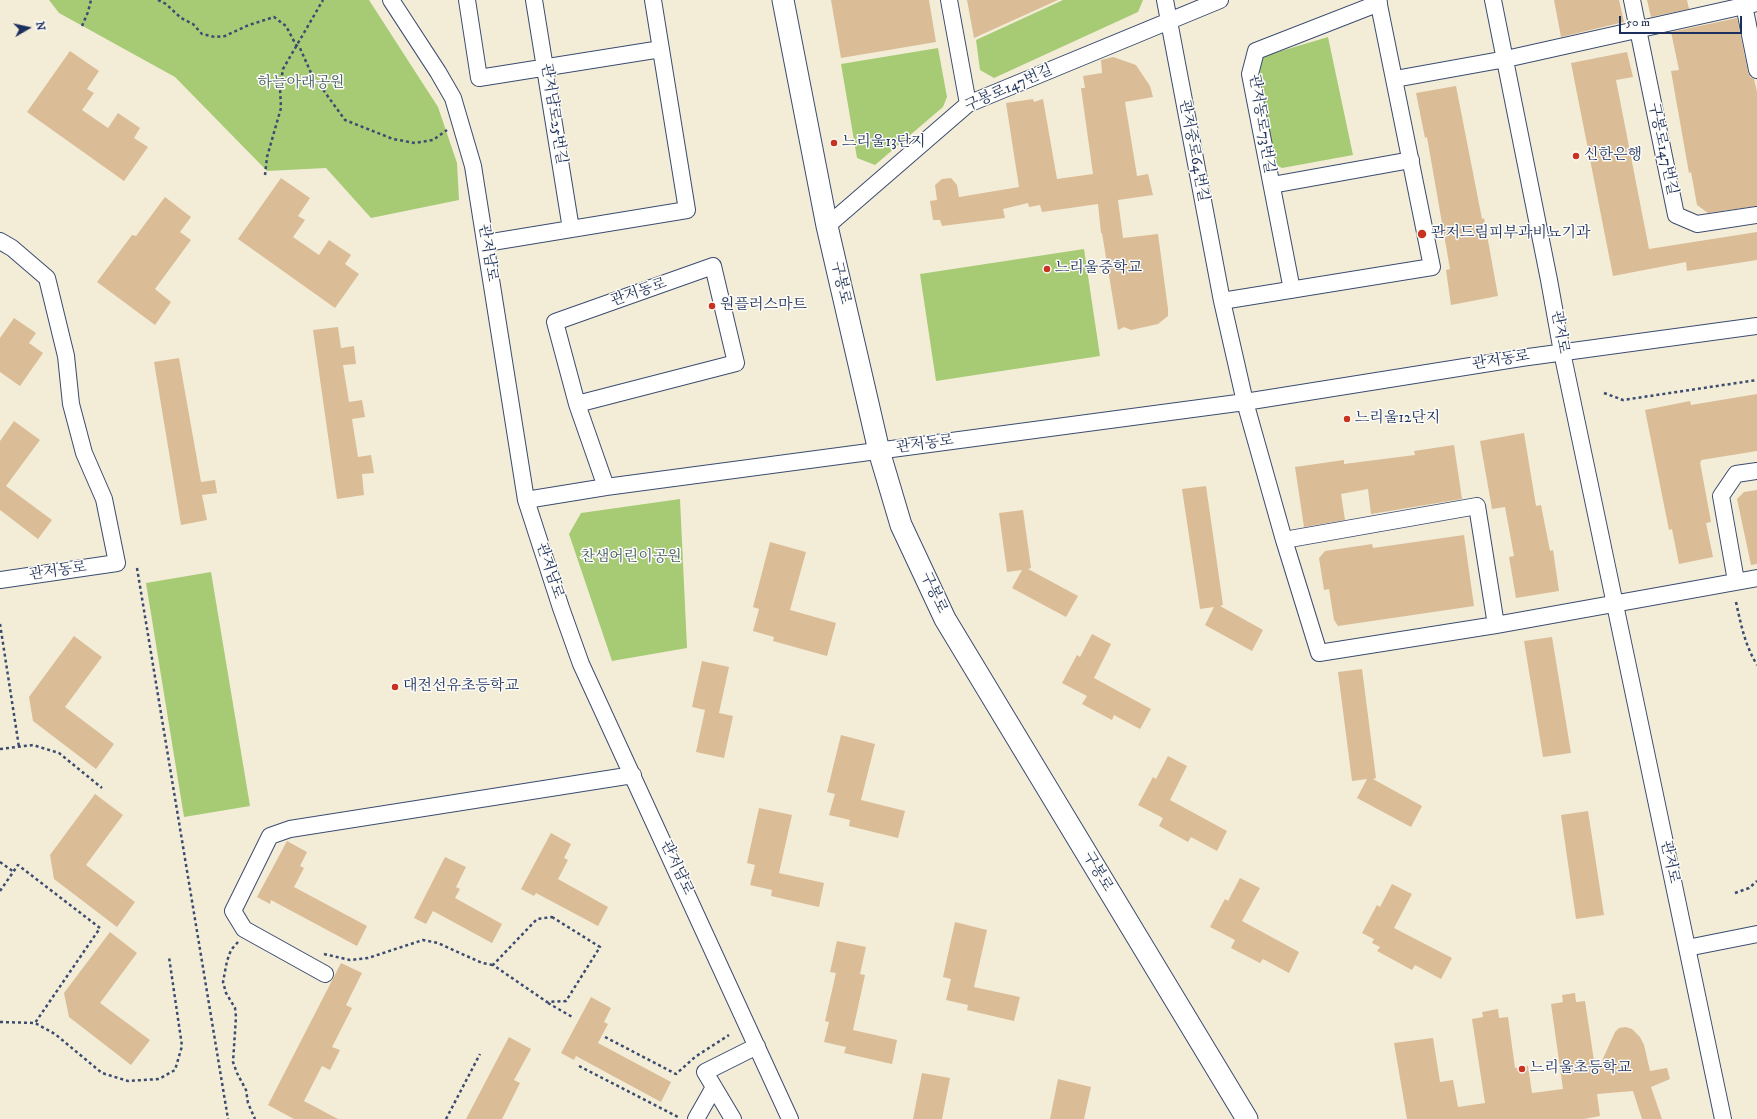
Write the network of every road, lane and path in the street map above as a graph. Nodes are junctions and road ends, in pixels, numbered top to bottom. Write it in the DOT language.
graph roads {
  1 [pos="91,0"];
  2 [pos="158,0"];
  3 [pos="323,0"];
  4 [pos="391,0"];
  5 [pos="467,0"];
  6 [pos="534,0"];
  7 [pos="653,0"];
  8 [pos="784,0"];
  9 [pos="949,0"];
  10 [pos="1165,0"];
  11 [pos="1220,0"];
  12 [pos="1493,0"];
  13 [pos="1632,0"];
  14 [pos="1379,2"];
  15 [pos="1748,2"];
  16 [pos="1168,21"];
  17 [pos="82,26"];
  18 [pos="1638,30"];
  19 [pos="296,45"];
  20 [pos="661,49"];
  21 [pos="1506,59"];
  22 [pos="545,67"];
  23 [pos="1757,70"];
  24 [pos="1395,79"];
  25 [pos="968,104"];
  26 [pos="453,126"];
  27 [pos="1411,160"];
  28 [pos="265,175"];
  29 [pos="1272,185"];
  30 [pos="1757,215"];
  31 [pos="827,226"];
  32 [pos="571,229"];
  33 [pos="0,241"];
  34 [pos="486,244"];
  35 [pos="1292,290"];
  36 [pos="1222,301"];
  37 [pos="1757,326"];
  38 [pos="1562,352"];
  39 [pos="1757,380"];
  40 [pos="1604,393"];
  41 [pos="1245,402"];
  42 [pos="577,404"];
  43 [pos="879,451"];
  44 [pos="1757,471"];
  45 [pos="606,487"];
  46 [pos="526,500"];
  47 [pos="1284,540"];
  48 [pos="137,568"];
  49 [pos="1757,578"];
  50 [pos="0,580"];
  51 [pos="1736,581"];
  52 [pos="1736,602"];
  53 [pos="1615,605"];
  54 [pos="0,624"];
  55 [pos="1496,625"];
  56 [pos="1757,665"];
  57 [pos="19,747"];
  58 [pos="0,749"];
  59 [pos="633,775"];
  60 [pos="102,788"];
  61 [pos="0,862"];
  62 [pos="14,872"];
  63 [pos="1757,881"];
  64 [pos="0,891"];
  65 [pos="1735,893"];
  66 [pos="1757,934"];
  67 [pos="242,937"];
  68 [pos="1687,948"];
  69 [pos="318,953"];
  70 [pos="169,956"];
  71 [pos="493,965"];
  72 [pos="325,974"];
  73 [pos="547,1002"];
  74 [pos="574,1018"];
  75 [pos="0,1022"];
  76 [pos="35,1023"];
  77 [pos="729,1035"];
  78 [pos="605,1037"];
  79 [pos="757,1046"];
  80 [pos="480,1054"];
  81 [pos="579,1066"];
  82 [pos="713,1089"];
  83 [pos="228,1119"];
  84 [pos="255,1119"];
  85 [pos="446,1119"];
  86 [pos="678,1119"];
  87 [pos="696,1119"];
  88 [pos="733,1119"];
  89 [pos="790,1119"];
  90 [pos="1247,1119"];
  91 [pos="1723,1119"];
  1 -- 17 [label="path"];
  2 -- 19 [label="path"];
  3 -- 19 [label="path"];
  4 -- 34 [label="street, 관저남로"];
  5 -- 22 [label="street"];
  6 -- 22 [label="street, 관저남로25번길"];
  7 -- 20 [label="street"];
  8 -- 31 [label="main road, 구봉로"];
  9 -- 25 [label="street"];
  10 -- 16 [label="street, 관저중로64번길"];
  11 -- 16 [label="street, 구봉로147번길"];
  12 -- 21 [label="street, 관저로"];
  13 -- 18 [label="street, 구봉로147번길"];
  14 -- 24 [label="street, 관저동로73번길"];
  14 -- 29 [label="street, 관저동로73번길"];
  15 -- 18 [label="street"];
  15 -- 23 [label="street"];
  16 -- 25 [label="street, 구봉로147번길"];
  16 -- 36 [label="street, 관저중로64번길"];
  18 -- 21 [label="street"];
  18 -- 30 [label="street, 구봉로147번길"];
  19 -- 26 [label="path"];
  19 -- 28 [label="path"];
  20 -- 22 [label="street"];
  20 -- 32 [label="street"];
  21 -- 24 [label="street"];
  21 -- 38 [label="street, 관저로"];
  22 -- 32 [label="street, 관저남로25번길"];
  24 -- 27 [label="street, 관저동로73번길"];
  25 -- 31 [label="street, 구봉로147번길"];
  27 -- 29 [label="street, 관저동로73번길"];
  27 -- 35 [label="street, 관저동로73번길"];
  29 -- 35 [label="street, 관저동로73번길"];
  31 -- 43 [label="main road, 구봉로"];
  32 -- 34 [label="street"];
  33 -- 50 [label="street, 관저동로"];
  34 -- 46 [label="street, 관저남로"];
  35 -- 36 [label="street"];
  36 -- 41 [label="street, 관저중로64번길"];
  37 -- 38 [label="street, 관저동로"];
  38 -- 41 [label="street, 관저동로"];
  38 -- 53 [label="street, 관저로"];
  39 -- 40 [label="path"];
  41 -- 43 [label="street, 관저동로"];
  41 -- 47 [label="street"];
  42 -- 42 [label="street, 관저동로"];
  42 -- 45 [label="street, 관저동로"];
  43 -- 45 [label="street, 관저동로"];
  43 -- 90 [label="main road, 구봉로"];
  44 -- 51 [label="street"];
  45 -- 46 [label="street, 관저동로"];
  46 -- 59 [label="street, 관저남로"];
  47 -- 55 [label="street"];
  47 -- 55 [label="street"];
  48 -- 83 [label="path"];
  49 -- 51 [label="street"];
  51 -- 53 [label="street"];
  52 -- 56 [label="path"];
  53 -- 55 [label="street"];
  53 -- 68 [label="street, 관저로"];
  54 -- 57 [label="path"];
  57 -- 58 [label="path"];
  57 -- 60 [label="path"];
  59 -- 72 [label="street"];
  59 -- 79 [label="street, 관저남로"];
  61 -- 62 [label="path"];
  62 -- 64 [label="path"];
  62 -- 76 [label="path"];
  63 -- 65 [label="path"];
  66 -- 68 [label="street"];
  67 -- 84 [label="path"];
  68 -- 91 [label="street, 관저로"];
  69 -- 71 [label="path"];
  70 -- 76 [label="path"];
  71 -- 73 [label="path"];
  71 -- 73 [label="path"];
  73 -- 74 [label="path"];
  75 -- 76 [label="path"];
  77 -- 78 [label="path"];
  79 -- 82 [label="street"];
  79 -- 89 [label="street, 관저남로"];
  80 -- 85 [label="path"];
  81 -- 86 [label="path"];
  82 -- 87 [label="street"];
  82 -- 88 [label="street"];
}
